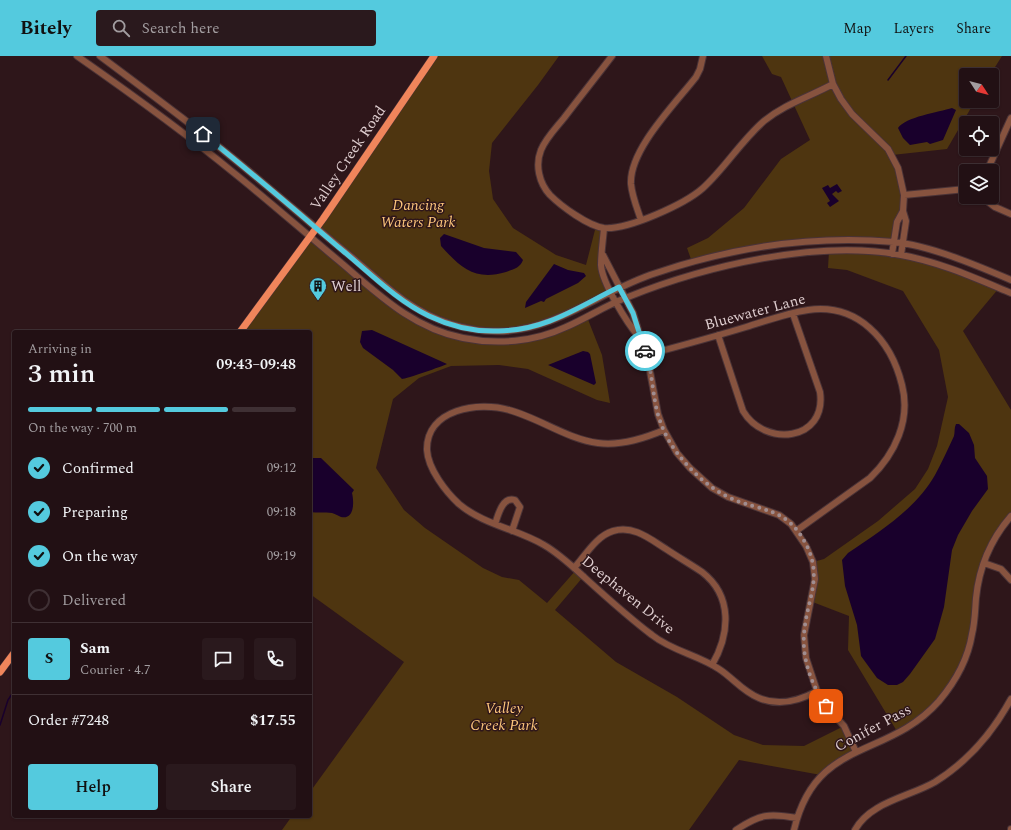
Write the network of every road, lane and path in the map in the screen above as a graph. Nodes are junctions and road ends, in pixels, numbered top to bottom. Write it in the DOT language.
graph roads {
  1 [pos="77,56"];
  2 [pos="100,56"];
  3 [pos="434,56"];
  4 [pos="612,56"];
  5 [pos="703,56"];
  6 [pos="826,56"];
  7 [pos="833,84"];
  8 [pos="1011,118"];
  9 [pos="990,164"];
  10 [pos="959,190"];
  11 [pos="904,195"];
  12 [pos="991,204"];
  13 [pos="903,211"];
  14 [pos="1011,214"];
  15 [pos="641,220"];
  16 [pos="317,228"];
  17 [pos="604,228"];
  18 [pos="310,237"];
  19 [pos="894,242"];
  20 [pos="903,243"];
  21 [pos="892,254"];
  22 [pos="901,254"];
  23 [pos="603,255"];
  24 [pos="1011,280"];
  25 [pos="619,287"];
  26 [pos="610,291"];
  27 [pos="1011,293"];
  28 [pos="626,298"];
  29 [pos="617,301"];
  30 [pos="793,314"];
  31 [pos="241,330"];
  32 [pos="718,335"];
  33 [pos="640,338"];
  34 [pos="646,355"];
  35 [pos="664,430"];
  36 [pos="1011,516"];
  37 [pos="495,524"];
  38 [pos="512,531"];
  39 [pos="796,531"];
  40 [pos="984,563"];
  41 [pos="574,568"];
  42 [pos="1011,580"];
  43 [pos="12,656"];
  44 [pos="712,665"];
  45 [pos="0,672"];
  46 [pos="816,691"];
  47 [pos="1011,699"];
  48 [pos="856,752"];
  49 [pos="797,818"];
  50 [pos="736,830"];
  51 [pos="794,830"];
  52 [pos="855,830"];
  1 -- 18 [label="street"];
  2 -- 16 [label="street"];
  3 -- 16 [label="main road, Valley Creek Road"];
  4 -- 17 [label="street"];
  5 -- 15 [label="street"];
  6 -- 7 [label="street"];
  7 -- 11 [label="street"];
  7 -- 15 [label="street"];
  8 -- 9 [label="street"];
  10 -- 11 [label="street"];
  11 -- 13 [label="street"];
  12 -- 14 [label="street"];
  13 -- 19 [label="street"];
  13 -- 20 [label="street"];
  15 -- 17 [label="street"];
  16 -- 18 [label="main road, Valley Creek Road"];
  16 -- 26 [label="street"];
  17 -- 23 [label="street"];
  18 -- 29 [label="street"];
  18 -- 31 [label="main road, Valley Creek Road"];
  19 -- 20 [label="street"];
  19 -- 21 [label="street"];
  19 -- 25 [label="street"];
  20 -- 22 [label="street"];
  20 -- 24 [label="street"];
  21 -- 22 [label="street"];
  21 -- 28 [label="street"];
  22 -- 27 [label="street"];
  23 -- 25 [label="street"];
  23 -- 26 [label="street"];
  25 -- 26 [label="street"];
  25 -- 28 [label="street"];
  26 -- 29 [label="street"];
  28 -- 29 [label="street"];
  28 -- 33 [label="street"];
  29 -- 33 [label="street"];
  30 -- 32 [label="street, Bluewater Lane"];
  30 -- 32 [label="street"];
  30 -- 39 [label="street, Bluewater Lane"];
  32 -- 34 [label="street, Bluewater Lane"];
  33 -- 34 [label="street"];
  34 -- 35 [label="street"];
  35 -- 37 [label="street, Deephaven Drive"];
  35 -- 39 [label="street"];
  36 -- 40 [label="street, Conifer Pass"];
  37 -- 38 [label="street, Deephaven Drive"];
  37 -- 38 [label="street"];
  38 -- 41 [label="street, Deephaven Drive"];
  39 -- 46 [label="street"];
  40 -- 42 [label="street"];
  40 -- 48 [label="street, Conifer Pass"];
  41 -- 44 [label="street, Deephaven Drive"];
  41 -- 44 [label="street"];
  43 -- 45 [label="main road"];
  44 -- 46 [label="street, Deephaven Drive"];
  46 -- 48 [label="street"];
  47 -- 52 [label="street"];
  48 -- 49 [label="street, Conifer Pass"];
  49 -- 50 [label="street"];
  49 -- 51 [label="street, Conifer Pass"];
}
